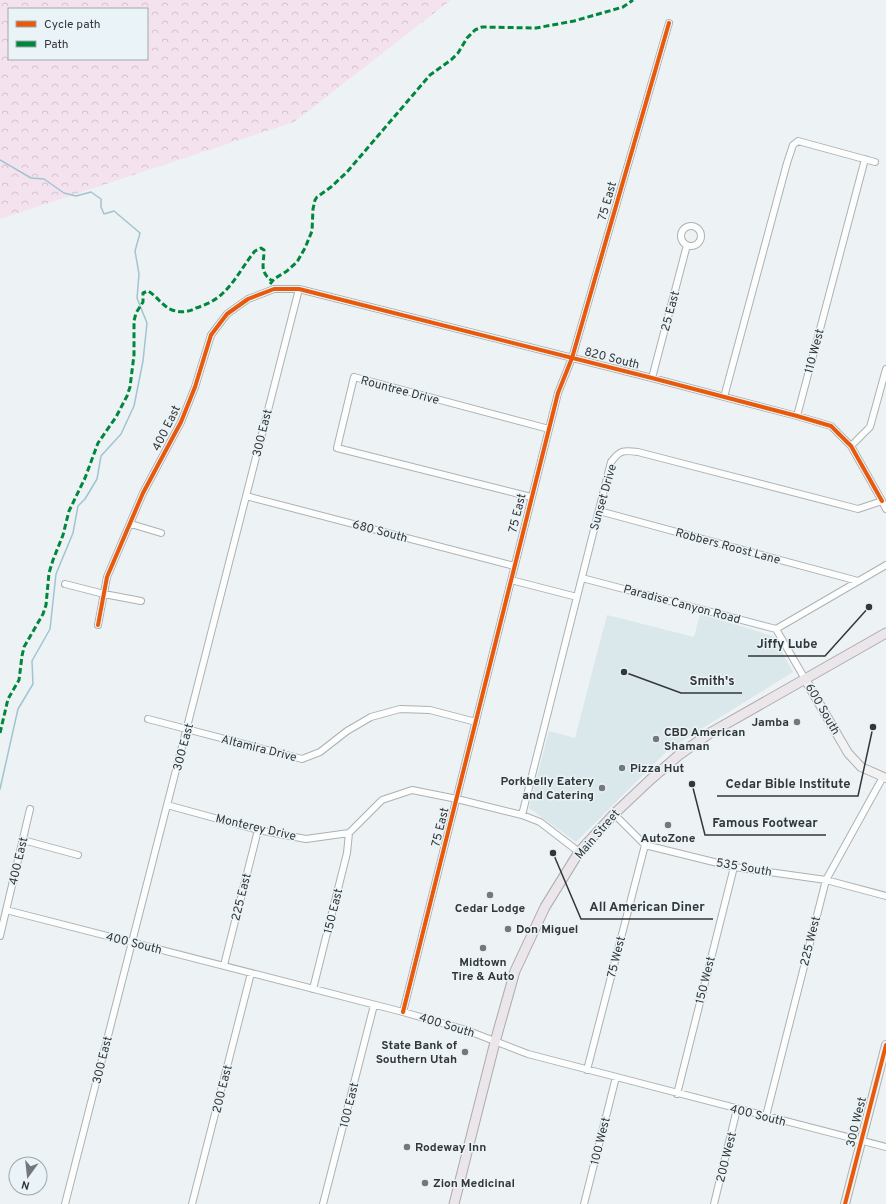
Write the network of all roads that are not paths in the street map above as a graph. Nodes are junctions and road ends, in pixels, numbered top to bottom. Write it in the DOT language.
graph roads {
  1 [pos="669,23"];
  2 [pos="865,159"];
  3 [pos="875,162"];
  4 [pos="687,245"];
  5 [pos="300,289"];
  6 [pos="572,358"];
  7 [pos="886,369"];
  8 [pos="652,378"];
  9 [pos="724,397"];
  10 [pos="797,416"];
  11 [pos="549,429"];
  12 [pos="851,446"];
  13 [pos="246,496"];
  14 [pos="531,498"];
  15 [pos="882,501"];
  16 [pos="886,510"];
  17 [pos="599,511"];
  18 [pos="131,524"];
  19 [pos="161,533"];
  20 [pos="886,565"];
  21 [pos="514,566"];
  22 [pos="582,578"];
  23 [pos="511,580"];
  24 [pos="858,581"];
  25 [pos="65,584"];
  26 [pos="104,594"];
  27 [pos="577,597"];
  28 [pos="141,601"];
  29 [pos="98,625"];
  30 [pos="776,629"];
  31 [pos="886,634"];
  32 [pos="805,678"];
  33 [pos="148,719"];
  34 [pos="476,722"];
  35 [pos="187,730"];
  36 [pos="885,777"];
  37 [pos="457,799"];
  38 [pos="168,804"];
  39 [pos="30,809"];
  40 [pos="614,814"];
  41 [pos="522,815"];
  42 [pos="258,830"];
  43 [pos="349,833"];
  44 [pos="23,840"];
  45 [pos="645,845"];
  46 [pos="579,852"];
  47 [pos="78,855"];
  48 [pos="734,867"];
  49 [pos="826,880"];
  50 [pos="886,896"];
  51 [pos="6,910"];
  52 [pos="0,936"];
  53 [pos="132,942"];
  54 [pos="224,965"];
  55 [pos="251,973"];
  56 [pos="313,989"];
  57 [pos="374,1005"];
  58 [pos="403,1012"];
  59 [pos="495,1042"];
  60 [pos="886,1045"];
  61 [pos="587,1070"];
  62 [pos="616,1078"];
  63 [pos="677,1094"];
  64 [pos="737,1109"];
  65 [pos="766,1116"];
  66 [pos="861,1141"];
  67 [pos="886,1147"];
  68 [pos="65,1204"];
  69 [pos="192,1204"];
  70 [pos="323,1204"];
  71 [pos="454,1204"];
  72 [pos="584,1204"];
  73 [pos="714,1204"];
  74 [pos="845,1204"];
  1 -- 6 [label="street, 75 East"];
  2 -- 3 [label="street"];
  2 -- 9 [label="street"];
  2 -- 10 [label="street, 110 West"];
  4 -- 8 [label="street, 25 East"];
  5 -- 6 [label="street, 820 South"];
  5 -- 13 [label="street, 300 East"];
  5 -- 18 [label="street, 400 East"];
  6 -- 8 [label="street, 820 South"];
  6 -- 11 [label="street, 75 East"];
  7 -- 12 [label="street"];
  8 -- 9 [label="street, 820 South"];
  9 -- 10 [label="street, 820 South"];
  10 -- 12 [label="street, 820 South"];
  11 -- 14 [label="street, 75 East"];
  11 -- 14 [label="street, Rountree Drive"];
  12 -- 15 [label="street, 820 South"];
  13 -- 21 [label="street, 680 South"];
  13 -- 35 [label="street, 300 East"];
  14 -- 21 [label="street, 75 East"];
  15 -- 16 [label="street"];
  15 -- 17 [label="street, Sunset Drive"];
  17 -- 22 [label="street, Sunset Drive"];
  17 -- 24 [label="street, Robbers Roost Lane"];
  18 -- 19 [label="street"];
  18 -- 26 [label="street, 400 East"];
  20 -- 24 [label="street"];
  21 -- 23 [label="street, 75 East"];
  22 -- 27 [label="street, Sunset Drive"];
  22 -- 30 [label="street, Paradise Canyon Road"];
  23 -- 27 [label="street"];
  23 -- 34 [label="street, 75 East"];
  24 -- 30 [label="street"];
  25 -- 26 [label="street"];
  26 -- 28 [label="street"];
  26 -- 29 [label="street, 400 East"];
  27 -- 41 [label="street, Sunset Drive"];
  30 -- 32 [label="street, 600 South"];
  31 -- 32 [label="main road, Main Street"];
  32 -- 36 [label="street, 600 South"];
  32 -- 40 [label="main road, Main Street"];
  33 -- 35 [label="street, Altamira Drive"];
  34 -- 35 [label="street, Altamira Drive"];
  34 -- 37 [label="street, 75 East"];
  35 -- 38 [label="street, 300 East"];
  36 -- 49 [label="street, 225 West"];
  37 -- 41 [label="street"];
  37 -- 43 [label="street"];
  37 -- 58 [label="street, 75 East"];
  38 -- 42 [label="street, Monterey Drive"];
  38 -- 53 [label="street, 300 East"];
  39 -- 44 [label="street, 400 East"];
  40 -- 45 [label="street"];
  40 -- 46 [label="main road, Main Street"];
  41 -- 46 [label="street"];
  42 -- 43 [label="street, Monterey Drive"];
  42 -- 54 [label="street, 225 East"];
  43 -- 56 [label="street, 150 East"];
  44 -- 47 [label="street"];
  44 -- 51 [label="street, 400 East"];
  45 -- 48 [label="street, 535 South"];
  45 -- 61 [label="street, 75 West"];
  46 -- 59 [label="main road, Main Street"];
  48 -- 49 [label="street, 535 South"];
  48 -- 63 [label="street, 150 West"];
  49 -- 50 [label="street, 535 South"];
  49 -- 65 [label="street, 225 West"];
  51 -- 52 [label="street, 400 East"];
  51 -- 53 [label="street, 400 South"];
  53 -- 54 [label="street, 400 South"];
  53 -- 68 [label="street, 300 East"];
  54 -- 55 [label="street, 400 South"];
  55 -- 56 [label="street, 400 South"];
  55 -- 69 [label="street, 200 East"];
  56 -- 57 [label="street, 400 South"];
  57 -- 58 [label="street, 400 South"];
  57 -- 70 [label="street, 100 East"];
  58 -- 59 [label="street, 400 South"];
  59 -- 61 [label="street, 400 South"];
  59 -- 71 [label="main road, Main Street"];
  60 -- 66 [label="street, 300 West"];
  61 -- 62 [label="street, 400 South"];
  62 -- 63 [label="street, 400 South"];
  62 -- 72 [label="street, 100 West"];
  63 -- 64 [label="street, 400 South"];
  64 -- 65 [label="street, 400 South"];
  64 -- 73 [label="street, 200 West"];
  65 -- 66 [label="street, 400 South"];
  66 -- 67 [label="street, 400 South"];
  66 -- 74 [label="street, 300 West"];
}
